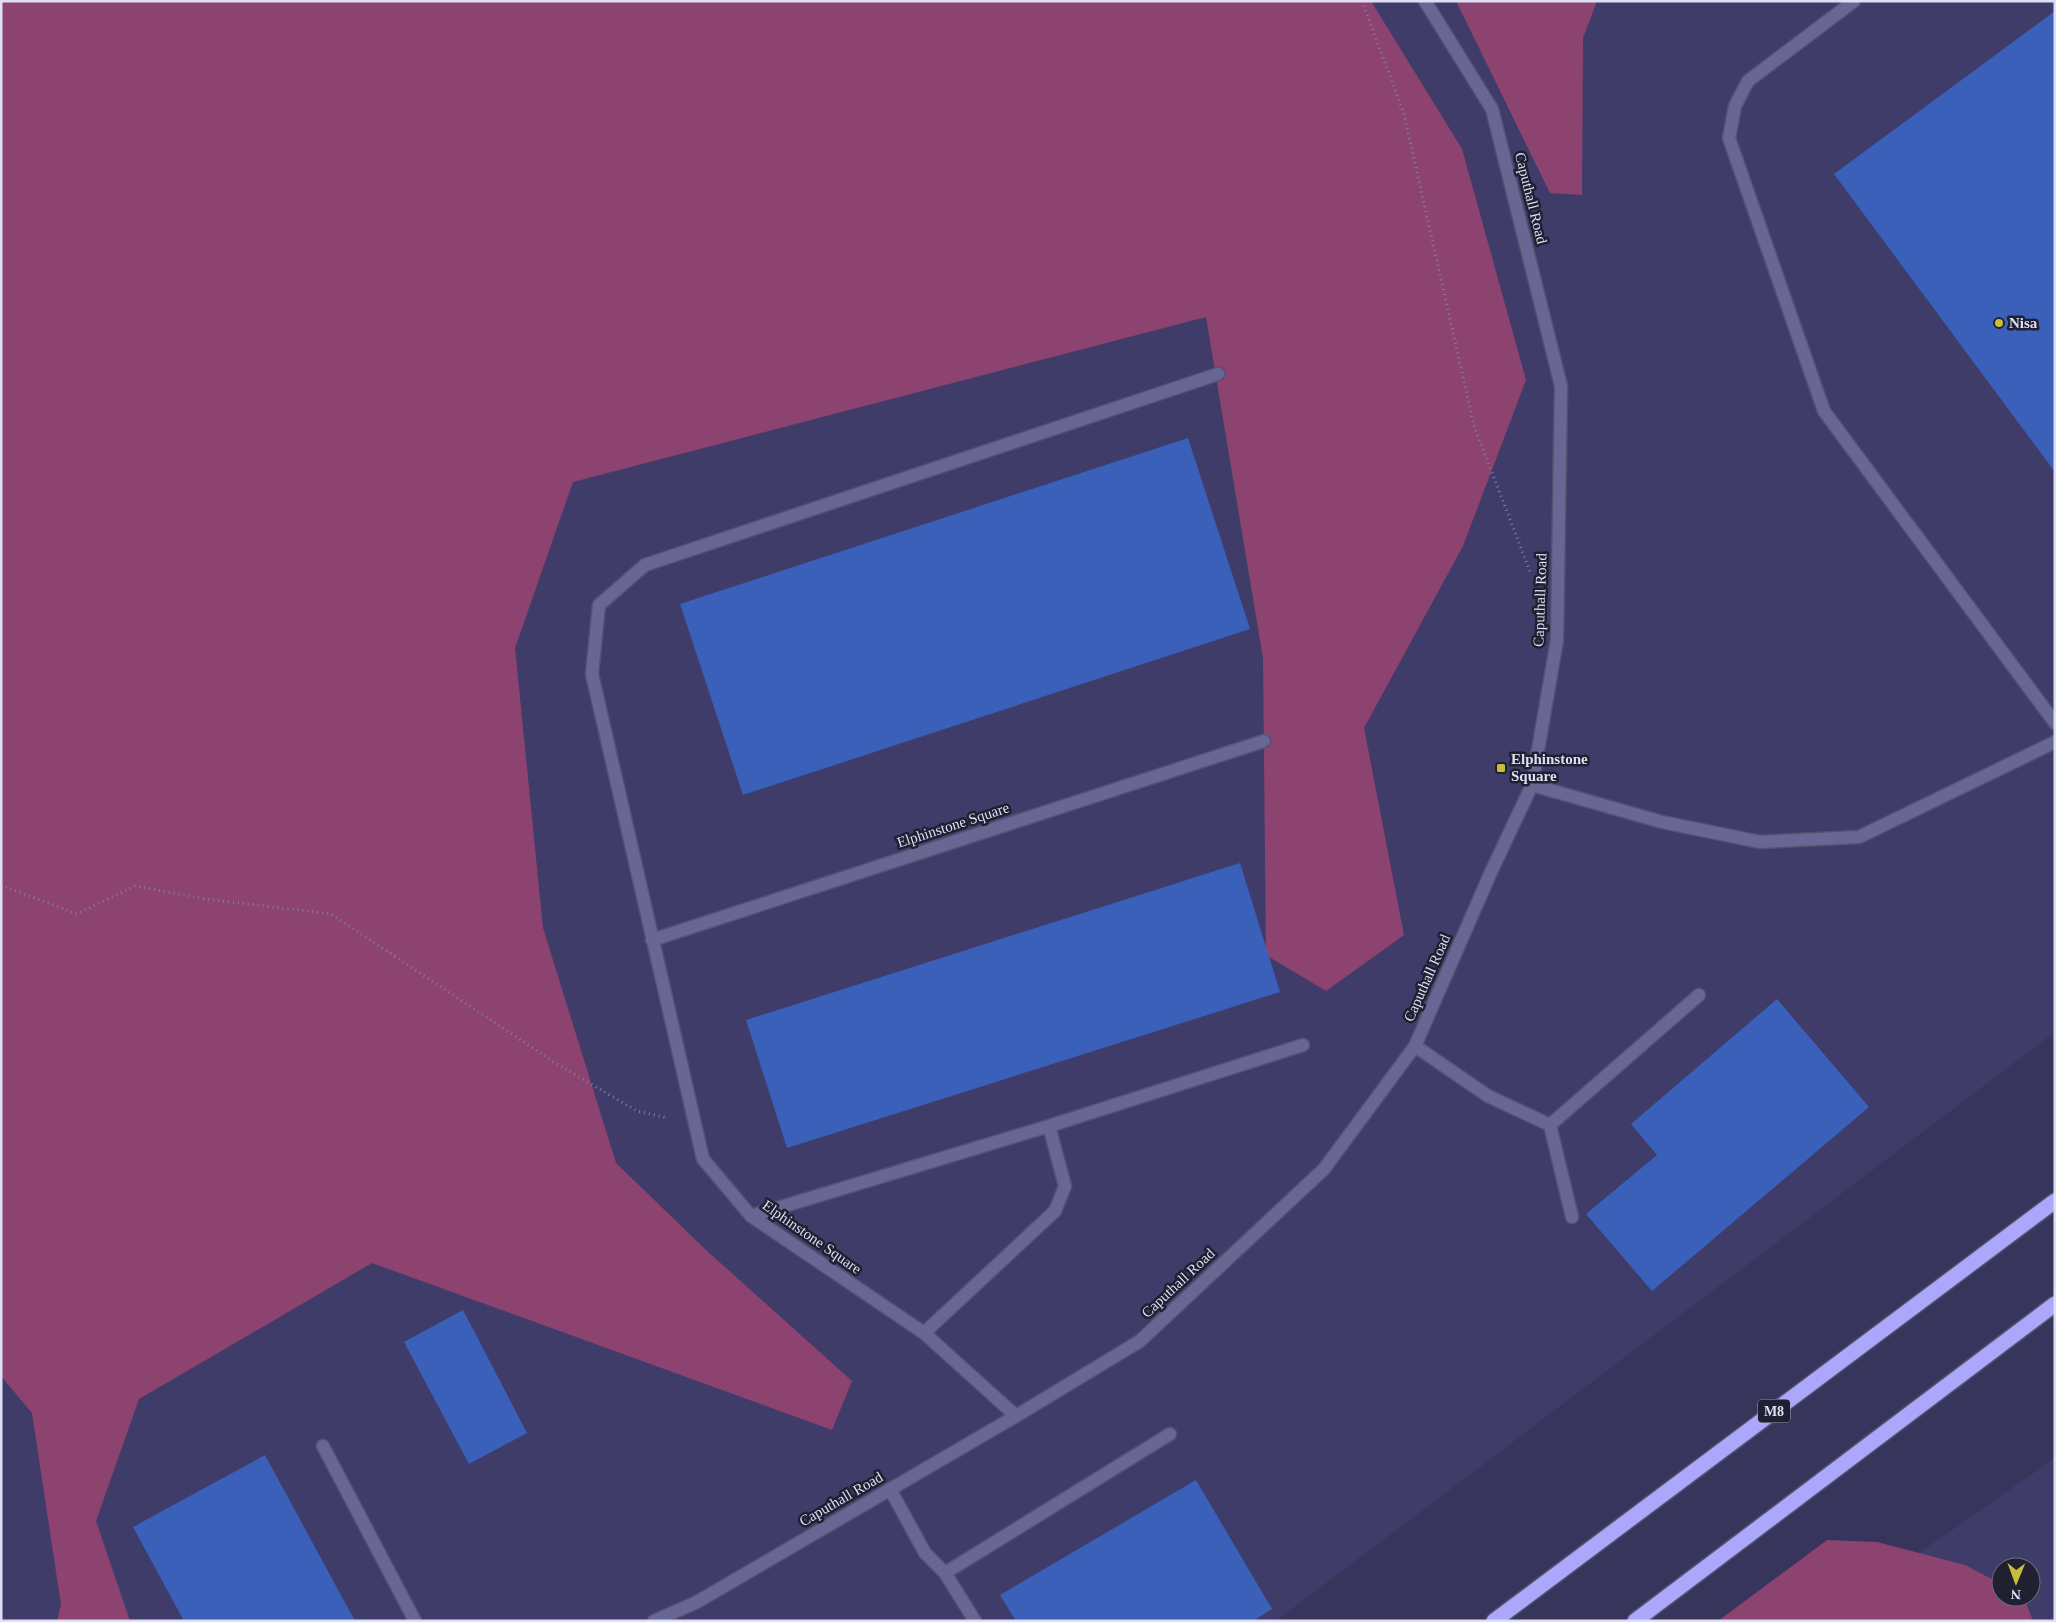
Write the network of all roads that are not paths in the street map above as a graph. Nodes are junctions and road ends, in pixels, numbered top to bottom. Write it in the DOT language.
graph roads {
  1 [pos="1425,1"];
  2 [pos="1854,1"];
  3 [pos="1218,374"];
  4 [pos="2055,723"];
  5 [pos="1264,741"];
  6 [pos="2055,742"];
  7 [pos="1532,785"];
  8 [pos="652,940"];
  9 [pos="1698,995"];
  10 [pos="1303,1045"];
  11 [pos="1414,1046"];
  12 [pos="1550,1125"];
  13 [pos="1049,1126"];
  14 [pos="2055,1201"];
  15 [pos="751,1216"];
  16 [pos="1572,1217"];
  17 [pos="2055,1304"];
  18 [pos="924,1334"];
  19 [pos="1016,1416"];
  20 [pos="1170,1434"];
  21 [pos="323,1446"];
  22 [pos="890,1489"];
  23 [pos="945,1574"];
  24 [pos="415,1621"];
  25 [pos="654,1621"];
  26 [pos="975,1621"];
  27 [pos="1494,1621"];
  28 [pos="1634,1621"];
  1 -- 7 [label="street, Caputhall Road"];
  2 -- 4 [label="street"];
  3 -- 8 [label="street, Elphinstone Square"];
  5 -- 8 [label="street, Elphinstone Square"];
  6 -- 7 [label="street"];
  7 -- 11 [label="street, Caputhall Road"];
  8 -- 15 [label="street, Elphinstone Square"];
  9 -- 12 [label="street"];
  10 -- 13 [label="street"];
  11 -- 12 [label="street"];
  11 -- 19 [label="street, Caputhall Road"];
  12 -- 16 [label="street"];
  13 -- 15 [label="street"];
  13 -- 18 [label="street"];
  14 -- 27 [label="highway, M8"];
  15 -- 18 [label="street, Elphinstone Square"];
  17 -- 28 [label="highway"];
  18 -- 19 [label="street, Elphinstone Square"];
  19 -- 22 [label="street, Caputhall Road"];
  20 -- 23 [label="street"];
  21 -- 24 [label="street"];
  22 -- 23 [label="street"];
  22 -- 25 [label="street, Caputhall Road"];
  23 -- 26 [label="street"];
}
